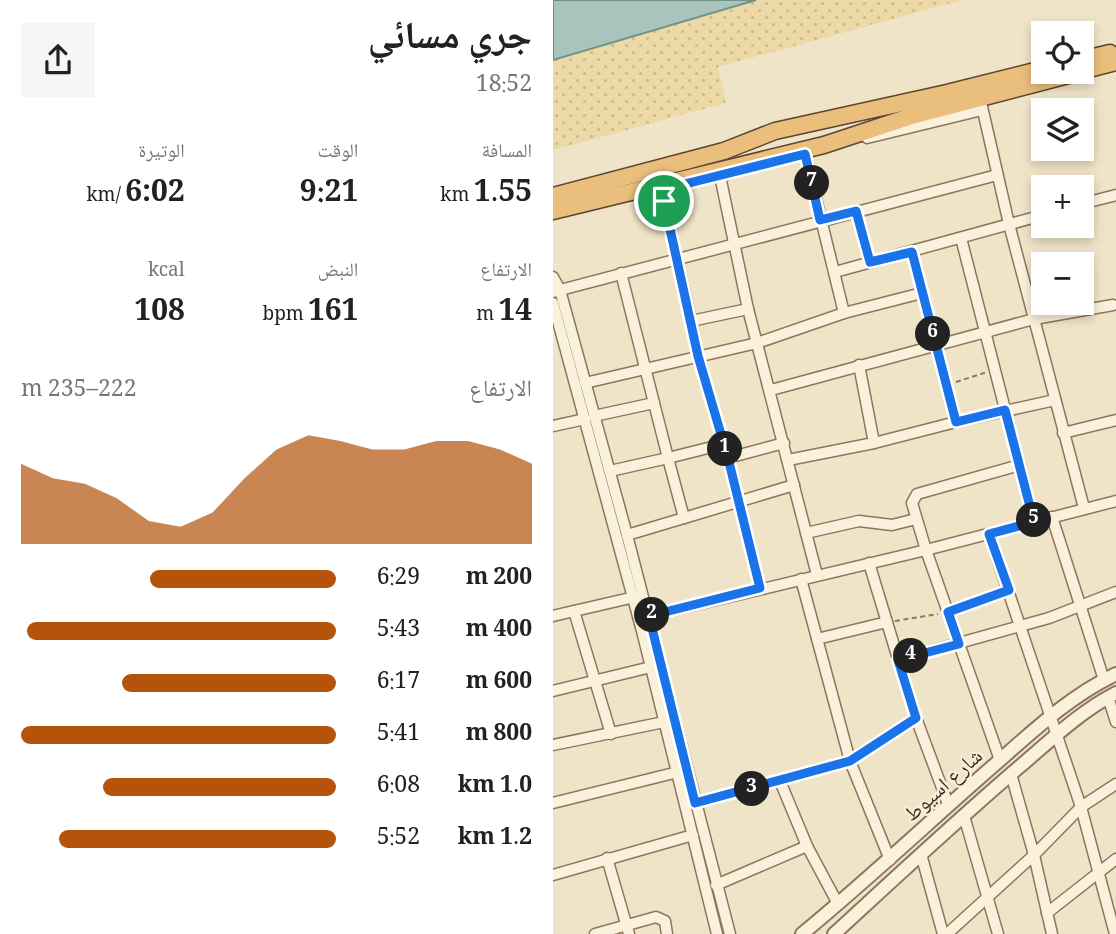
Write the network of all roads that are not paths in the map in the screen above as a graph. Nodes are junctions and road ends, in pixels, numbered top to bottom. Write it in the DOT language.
graph roads {
  1 [pos="1116,51"];
  2 [pos="1094,57"];
  3 [pos="1116,62"];
  4 [pos="1094,68"];
  5 [pos="1031,72"];
  6 [pos="1044,84"];
  7 [pos="981,104"];
  8 [pos="817,122"];
  9 [pos="775,131"];
  10 [pos="824,145"];
  11 [pos="805,154"];
  12 [pos="771,159"];
  13 [pos="997,174"];
  14 [pos="720,176"];
  15 [pos="1116,195"];
  16 [pos="553,196"];
  17 [pos="1094,201"];
  18 [pos="553,211"];
  19 [pos="856,211"];
  20 [pos="1031,218"];
  21 [pos="820,220"];
  22 [pos="1009,224"];
  23 [pos="961,238"];
  24 [pos="733,244"];
  25 [pos="912,252"];
  26 [pos="677,258"];
  27 [pos="870,262"];
  28 [pos="835,272"];
  29 [pos="621,273"];
  30 [pos="553,276"];
  31 [pos="557,291"];
  32 [pos="922,293"];
  33 [pos="553,303"];
  34 [pos="1113,304"];
  35 [pos="748,309"];
  36 [pos="844,313"];
  37 [pos="1034,319"];
  38 [pos="691,321"];
  39 [pos="986,332"];
  40 [pos="757,343"];
  41 [pos="936,345"];
  42 [pos="698,356"];
  43 [pos="859,365"];
  44 [pos="645,370"];
  45 [pos="585,383"];
  46 [pos="771,390"];
  47 [pos="1055,400"];
  48 [pos="654,403"];
  49 [pos="1005,410"];
  50 [pos="590,418"];
  51 [pos="1116,421"];
  52 [pos="956,422"];
  53 [pos="553,426"];
  54 [pos="1063,433"];
  55 [pos="784,443"];
  56 [pos="874,443"];
  57 [pos="724,444"];
  58 [pos="668,458"];
  59 [pos="728,458"];
  60 [pos="788,460"];
  61 [pos="1020,465"];
  62 [pos="610,471"];
  63 [pos="793,485"];
  64 [pos="1116,501"];
  65 [pos="739,502"];
  66 [pos="1084,508"];
  67 [pos="1052,517"];
  68 [pos="684,518"];
  69 [pos="916,519"];
  70 [pos="1034,522"];
  71 [pos="806,533"];
  72 [pos="989,534"];
  73 [pos="627,535"];
  74 [pos="926,550"];
  75 [pos="869,563"];
  76 [pos="817,575"];
  77 [pos="801,579"];
  78 [pos="760,588"];
  79 [pos="1116,592"];
  80 [pos="638,596"];
  81 [pos="1081,607"];
  82 [pos="574,611"];
  83 [pos="553,616"];
  84 [pos="649,616"];
  85 [pos="887,622"];
  86 [pos="1021,626"];
  87 [pos="817,639"];
  88 [pos="959,644"];
  89 [pos="898,660"];
  90 [pos="651,667"];
  91 [pos="1110,677"];
  92 [pos="595,680"];
  93 [pos="553,691"];
  94 [pos="1112,695"];
  95 [pos="1050,716"];
  96 [pos="916,718"];
  97 [pos="664,722"];
  98 [pos="1116,722"];
  99 [pos="611,733"];
  100 [pos="1057,735"];
  101 [pos="553,745"];
  102 [pos="1000,760"];
  103 [pos="850,761"];
  104 [pos="678,772"];
  105 [pos="1011,774"];
  106 [pos="780,782"];
  107 [pos="1116,784"];
  108 [pos="553,803"];
  109 [pos="695,803"];
  110 [pos="948,804"];
  111 [pos="1081,807"];
  112 [pos="964,816"];
  113 [pos="692,835"];
  114 [pos="807,846"];
  115 [pos="921,855"];
  116 [pos="1034,855"];
  117 [pos="607,858"];
  118 [pos="1116,859"];
  119 [pos="890,860"];
  120 [pos="1100,872"];
  121 [pos="553,875"];
  122 [pos="716,885"];
  123 [pos="988,897"];
  124 [pos="838,904"];
  125 [pos="1047,913"];
  126 [pos="628,929"];
  127 [pos="1049,933"];
  128 [pos="1114,933"];
  129 [pos="595,934"];
  130 [pos="667,934"];
  131 [pos="717,934"];
  132 [pos="730,934"];
  133 [pos="802,934"];
  134 [pos="834,934"];
  135 [pos="945,934"];
  136 [pos="997,934"];
  1 -- 2 [label="highway"];
  3 -- 4 [label="highway"];
  5 -- 8 [label="highway"];
  6 -- 7 [label="highway"];
  7 -- 10 [label="highway"];
  7 -- 11 [label="street"];
  7 -- 13 [label="street"];
  8 -- 9 [label="highway"];
  8 -- 10 [label="highway"];
  9 -- 12 [label="highway"];
  9 -- 16 [label="highway"];
  10 -- 12 [label="highway"];
  11 -- 14 [label="street"];
  11 -- 21 [label="street"];
  12 -- 18 [label="highway"];
  13 -- 19 [label="street"];
  13 -- 22 [label="street"];
  14 -- 24 [label="street"];
  14 -- 26 [label="street"];
  15 -- 17 [label="street"];
  19 -- 21 [label="street"];
  19 -- 27 [label="street"];
  20 -- 22 [label="street"];
  21 -- 24 [label="street"];
  21 -- 28 [label="street"];
  22 -- 23 [label="street"];
  22 -- 37 [label="street"];
  23 -- 25 [label="street"];
  23 -- 39 [label="street"];
  24 -- 26 [label="street"];
  24 -- 35 [label="street"];
  25 -- 27 [label="street"];
  25 -- 32 [label="street"];
  26 -- 29 [label="street"];
  26 -- 38 [label="street"];
  27 -- 28 [label="street"];
  28 -- 36 [label="street"];
  29 -- 31 [label="street"];
  29 -- 44 [label="street"];
  30 -- 31 [label="street"];
  31 -- 45 [label="street"];
  32 -- 36 [label="street"];
  32 -- 41 [label="street"];
  33 -- 50 [label="street"];
  34 -- 37 [label="street"];
  35 -- 38 [label="street"];
  35 -- 40 [label="street"];
  36 -- 40 [label="street"];
  37 -- 39 [label="street"];
  37 -- 47 [label="street"];
  38 -- 42 [label="street"];
  39 -- 41 [label="street"];
  39 -- 49 [label="street"];
  40 -- 42 [label="street"];
  40 -- 46 [label="street"];
  41 -- 43 [label="street"];
  41 -- 52 [label="street"];
  42 -- 44 [label="street"];
  42 -- 57 [label="street"];
  43 -- 46 [label="street"];
  43 -- 56 [label="street"];
  44 -- 45 [label="street"];
  44 -- 48 [label="street"];
  45 -- 50 [label="street"];
  46 -- 55 [label="street"];
  47 -- 49 [label="street"];
  47 -- 54 [label="street"];
  48 -- 50 [label="street"];
  48 -- 58 [label="street"];
  49 -- 52 [label="street"];
  49 -- 61 [label="street"];
  50 -- 53 [label="street"];
  50 -- 62 [label="street"];
  50 -- 80 [label="street"];
  51 -- 54 [label="street"];
  52 -- 56 [label="street"];
  54 -- 66 [label="street"];
  55 -- 59 [label="street"];
  55 -- 60 [label="street"];
  56 -- 60 [label="street"];
  57 -- 58 [label="street"];
  57 -- 59 [label="street"];
  58 -- 62 [label="street"];
  58 -- 68 [label="street"];
  59 -- 65 [label="street"];
  60 -- 63 [label="street"];
  61 -- 69 [label="street"];
  61 -- 70 [label="street"];
  62 -- 73 [label="street"];
  63 -- 65 [label="street"];
  63 -- 71 [label="street"];
  64 -- 66 [label="street"];
  65 -- 68 [label="street"];
  65 -- 78 [label="street"];
  66 -- 67 [label="street"];
  67 -- 70 [label="street"];
  67 -- 81 [label="street"];
  68 -- 73 [label="street"];
  69 -- 71 [label="street"];
  69 -- 74 [label="street"];
  70 -- 72 [label="street"];
  71 -- 76 [label="street"];
  72 -- 74 [label="street"];
  72 -- 86 [label="street"];
  73 -- 80 [label="street"];
  74 -- 75 [label="street"];
  74 -- 88 [label="street"];
  75 -- 76 [label="street"];
  75 -- 85 [label="street"];
  76 -- 77 [label="street"];
  77 -- 78 [label="street"];
  77 -- 87 [label="street"];
  78 -- 84 [label="street"];
  79 -- 81 [label="street"];
  80 -- 82 [label="street"];
  80 -- 84 [label="street"];
  80 -- 90 [label="street"];
  81 -- 86 [label="street"];
  81 -- 91 [label="street"];
  82 -- 83 [label="street"];
  82 -- 92 [label="street"];
  84 -- 109 [label="street"];
  85 -- 87 [label="street"];
  85 -- 89 [label="street"];
  86 -- 88 [label="street"];
  86 -- 95 [label="street"];
  87 -- 103 [label="street"];
  88 -- 89 [label="street"];
  88 -- 102 [label="street"];
  89 -- 96 [label="street"];
  90 -- 92 [label="street"];
  90 -- 97 [label="street"];
  91 -- 95 [label="street, شارع اسيوط"];
  92 -- 93 [label="street"];
  92 -- 99 [label="street"];
  94 -- 98 [label="street"];
  94 -- 100 [label="street, شارع اسيوط"];
  95 -- 100 [label="street"];
  95 -- 102 [label="street, شارع اسيوط"];
  96 -- 103 [label="street"];
  96 -- 110 [label="street"];
  97 -- 99 [label="street"];
  97 -- 104 [label="street"];
  99 -- 101 [label="street"];
  100 -- 105 [label="street, شارع اسيوط"];
  100 -- 111 [label="street"];
  102 -- 110 [label="street, شارع اسيوط"];
  103 -- 106 [label="street"];
  103 -- 119 [label="street"];
  104 -- 108 [label="street"];
  104 -- 113 [label="street"];
  105 -- 112 [label="street, شارع اسيوط"];
  105 -- 116 [label="street"];
  106 -- 109 [label="street"];
  106 -- 114 [label="street"];
  107 -- 111 [label="street"];
  109 -- 122 [label="street"];
  110 -- 119 [label="street, شارع اسيوط"];
  111 -- 116 [label="street"];
  111 -- 120 [label="street"];
  112 -- 115 [label="street, شارع اسيوط"];
  112 -- 123 [label="street"];
  113 -- 117 [label="street"];
  113 -- 131 [label="street"];
  114 -- 122 [label="street"];
  114 -- 124 [label="street"];
  115 -- 134 [label="street, شارع اسيوط"];
  115 -- 135 [label="street"];
  116 -- 123 [label="street"];
  116 -- 125 [label="street"];
  117 -- 121 [label="street"];
  117 -- 126 [label="street"];
  118 -- 120 [label="street"];
  119 -- 124 [label="street, شارع اسيوط"];
  120 -- 125 [label="street"];
  120 -- 128 [label="street"];
  122 -- 132 [label="street"];
  123 -- 135 [label="street"];
  123 -- 136 [label="street"];
  124 -- 133 [label="street, شارع اسيوط"];
  125 -- 127 [label="street"];
  126 -- 129 [label="street"];
  126 -- 130 [label="street"];
}
